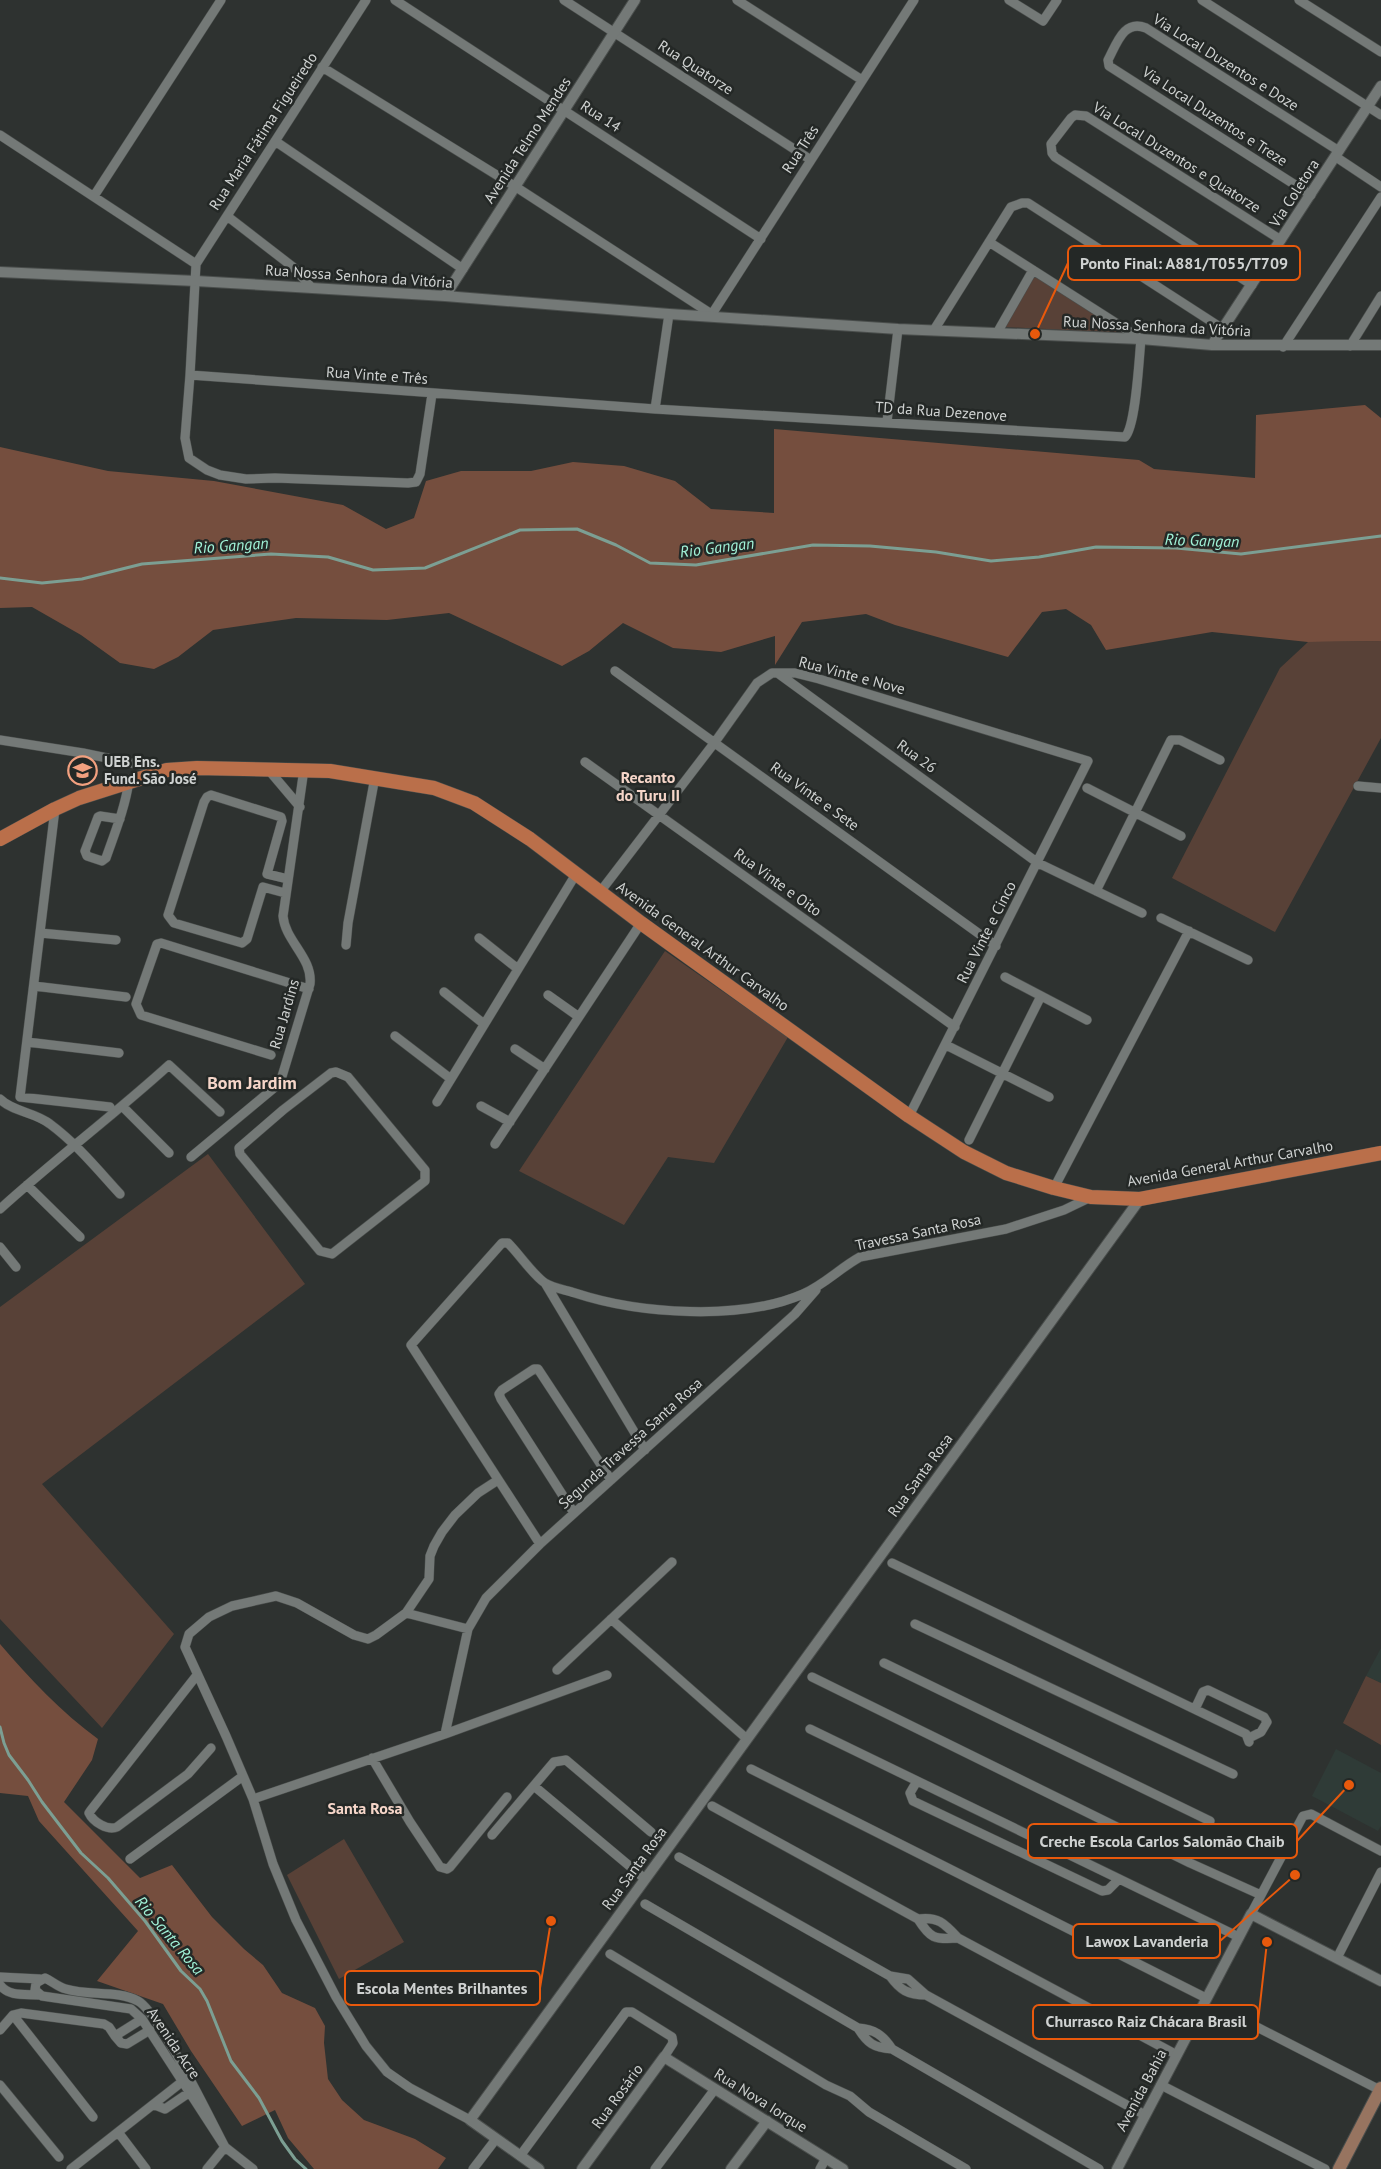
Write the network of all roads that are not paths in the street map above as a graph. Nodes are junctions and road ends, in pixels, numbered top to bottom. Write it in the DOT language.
graph roads {
  1 [pos="221,0"];
  2 [pos="366,0"];
  3 [pos="395,0"];
  4 [pos="564,0"];
  5 [pos="635,0"];
  6 [pos="737,0"];
  7 [pos="1009,0"];
  8 [pos="1058,0"];
  9 [pos="1202,0"];
  10 [pos="1299,0"];
  11 [pos="910,1"];
  12 [pos="614,32"];
  13 [pos="1381,52"];
  14 [pos="1108,60"];
  15 [pos="322,67"];
  16 [pos="862,80"];
  17 [pos="1381,86"];
  18 [pos="1368,107"];
  19 [pos="564,110"];
  20 [pos="1381,116"];
  21 [pos="0,135"];
  22 [pos="275,141"];
  23 [pos="1337,154"];
  24 [pos="811,160"];
  25 [pos="516,187"];
  26 [pos="1381,187"];
  27 [pos="1311,195"];
  28 [pos="94,196"];
  29 [pos="1381,197"];
  30 [pos="227,216"];
  31 [pos="760,238"];
  32 [pos="1281,240"];
  33 [pos="989,242"];
  34 [pos="196,264"];
  35 [pos="463,269"];
  36 [pos="1033,270"];
  37 [pos="0,272"];
  38 [pos="196,281"];
  39 [pos="1252,285"];
  40 [pos="312,288"];
  41 [pos="446,296"];
  42 [pos="1381,296"];
  43 [pos="669,314"];
  44 [pos="714,315"];
  45 [pos="898,329"];
  46 [pos="1223,329"];
  47 [pos="934,330"];
  48 [pos="997,333"];
  49 [pos="1141,339"];
  50 [pos="1212,345"];
  51 [pos="1381,345"];
  52 [pos="1350,346"];
  53 [pos="1283,347"];
  54 [pos="190,375"];
  55 [pos="432,394"];
  56 [pos="655,409"];
  57 [pos="886,422"];
  58 [pos="615,671"];
  59 [pos="779,673"];
  60 [pos="0,740"];
  61 [pos="715,742"];
  62 [pos="1220,760"];
  63 [pos="1088,761"];
  64 [pos="585,762"];
  65 [pos="267,768"];
  66 [pos="304,769"];
  67 [pos="167,770"];
  68 [pos="375,777"];
  69 [pos="129,781"];
  70 [pos="1358,786"];
  71 [pos="1087,788"];
  72 [pos="1381,788"];
  73 [pos="300,807"];
  74 [pos="55,809"];
  75 [pos="1135,813"];
  76 [pos="660,816"];
  77 [pos="120,819"];
  78 [pos="1181,836"];
  79 [pos="0,839"];
  80 [pos="1038,863"];
  81 [pos="267,874"];
  82 [pos="576,874"];
  83 [pos="288,879"];
  84 [pos="263,888"];
  85 [pos="1096,891"];
  86 [pos="600,892"];
  87 [pos="285,893"];
  88 [pos="1142,913"];
  89 [pos="1161,918"];
  90 [pos="641,922"];
  91 [pos="1189,931"];
  92 [pos="40,933"];
  93 [pos="479,938"];
  94 [pos="116,940"];
  95 [pos="346,945"];
  96 [pos="996,946"];
  97 [pos="1248,960"];
  98 [pos="518,969"];
  99 [pos="1005,978"];
  100 [pos="34,986"];
  101 [pos="309,989"];
  102 [pos="444,992"];
  103 [pos="548,995"];
  104 [pos="1041,996"];
  105 [pos="126,997"];
  106 [pos="579,1017"];
  107 [pos="1087,1020"];
  108 [pos="484,1024"];
  109 [pos="955,1027"];
  110 [pos="395,1036"];
  111 [pos="27,1042"];
  112 [pos="946,1045"];
  113 [pos="515,1048"];
  114 [pos="119,1053"];
  115 [pos="271,1055"];
  116 [pos="545,1069"];
  117 [pos="1002,1073"];
  118 [pos="452,1079"];
  119 [pos="1049,1097"];
  120 [pos="0,1099"];
  121 [pos="277,1101"];
  122 [pos="437,1102"];
  123 [pos="481,1106"];
  124 [pos="110,1107"];
  125 [pos="123,1107"];
  126 [pos="220,1112"];
  127 [pos="909,1116"];
  128 [pos="510,1122"];
  129 [pos="969,1140"];
  130 [pos="495,1144"];
  131 [pos="76,1146"];
  132 [pos="169,1153"];
  133 [pos="1381,1153"];
  134 [pos="190,1157"];
  135 [pos="27,1185"];
  136 [pos="1054,1188"];
  137 [pos="120,1194"];
  138 [pos="1091,1197"];
  139 [pos="1140,1199"];
  140 [pos="0,1209"];
  141 [pos="80,1237"];
  142 [pos="0,1247"];
  143 [pos="16,1267"];
  144 [pos="545,1283"];
  145 [pos="819,1286"];
  146 [pos="645,1450"];
  147 [pos="498,1480"];
  148 [pos="611,1480"];
  149 [pos="574,1513"];
  150 [pos="540,1544"];
  151 [pos="672,1562"];
  152 [pos="892,1563"];
  153 [pos="406,1613"];
  154 [pos="611,1619"];
  155 [pos="915,1624"];
  156 [pos="468,1629"];
  157 [pos="884,1663"];
  158 [pos="557,1670"];
  159 [pos="197,1675"];
  160 [pos="607,1675"];
  161 [pos="812,1677"];
  162 [pos="1195,1709"];
  163 [pos="810,1729"];
  164 [pos="445,1734"];
  165 [pos="747,1739"];
  166 [pos="212,1748"];
  167 [pos="372,1758"];
  168 [pos="751,1769"];
  169 [pos="1229,1772"];
  170 [pos="243,1776"];
  171 [pos="917,1781"];
  172 [pos="534,1786"];
  173 [pos="507,1797"];
  174 [pos="252,1799"];
  175 [pos="712,1806"];
  176 [pos="1210,1821"];
  177 [pos="651,1832"];
  178 [pos="492,1835"];
  179 [pos="1381,1851"];
  180 [pos="679,1857"];
  181 [pos="130,1859"];
  182 [pos="1381,1872"];
  183 [pos="645,1879"];
  184 [pos="1119,1879"];
  185 [pos="1261,1895"];
  186 [pos="645,1904"];
  187 [pos="1251,1914"];
  188 [pos="918,1919"];
  189 [pos="1235,1935"];
  190 [pos="958,1938"];
  191 [pos="610,1954"];
  192 [pos="1337,1958"];
  193 [pos="0,1977"];
  194 [pos="18,1979"];
  195 [pos="40,1979"];
  196 [pos="1381,1981"];
  197 [pos="0,1985"];
  198 [pos="15,1994"];
  199 [pos="39,1995"];
  200 [pos="1203,1997"];
  201 [pos="13,2015"];
  202 [pos="142,2019"];
  203 [pos="1251,2024"];
  204 [pos="150,2030"];
  205 [pos="0,2031"];
  206 [pos="115,2036"];
  207 [pos="1174,2053"];
  208 [pos="664,2057"];
  209 [pos="183,2081"];
  210 [pos="0,2085"];
  211 [pos="1161,2085"];
  212 [pos="715,2089"];
  213 [pos="1381,2089"];
  214 [pos="190,2092"];
  215 [pos="154,2105"];
  216 [pos="1142,2113"];
  217 [pos="93,2117"];
  218 [pos="470,2120"];
  219 [pos="767,2121"];
  220 [pos="118,2132"];
  221 [pos="496,2139"];
  222 [pos="225,2147"];
  223 [pos="520,2156"];
  224 [pos="58,2157"];
  225 [pos="826,2158"];
  226 [pos="72,2169"];
  227 [pos="146,2169"];
  228 [pos="207,2169"];
  229 [pos="253,2169"];
  230 [pos="473,2169"];
  231 [pos="539,2169"];
  232 [pos="582,2169"];
  233 [pos="656,2169"];
  234 [pos="732,2169"];
  235 [pos="820,2169"];
  236 [pos="843,2169"];
  237 [pos="966,2169"];
  238 [pos="1099,2169"];
  239 [pos="1117,2169"];
  240 [pos="1325,2169"];
  241 [pos="1339,2169"];
  1 -- 28 [label="street"];
  2 -- 15 [label="street, Rua Maria Fátima Figueiredo"];
  3 -- 19 [label="street, Rua 14"];
  4 -- 12 [label="street, Rua Quatorze"];
  5 -- 12 [label="street, Avenida Telmo Mendes"];
  6 -- 16 [label="street"];
  7 -- 8 [label="street"];
  9 -- 18 [label="street"];
  10 -- 13 [label="street"];
  11 -- 16 [label="street, Rua Três"];
  12 -- 19 [label="street, Avenida Telmo Mendes"];
  12 -- 24 [label="street, Rua Quatorze"];
  14 -- 23 [label="street, Via Local Duzentos e Doze"];
  14 -- 27 [label="street, Via Local Duzentos e Treze"];
  15 -- 22 [label="street, Rua Maria Fátima Figueiredo"];
  15 -- 25 [label="street, Rua Nossa Senhora da Vitória"];
  16 -- 24 [label="street, Rua Três"];
  17 -- 18 [label="street, Via Coletora"];
  18 -- 20 [label="street"];
  18 -- 23 [label="street, Via Coletora"];
  19 -- 25 [label="street, Avenida Telmo Mendes"];
  19 -- 31 [label="street, Rua 14"];
  21 -- 28 [label="street"];
  22 -- 30 [label="street, Rua Maria Fátima Figueiredo"];
  22 -- 35 [label="street"];
  23 -- 26 [label="street"];
  23 -- 27 [label="street, Via Coletora"];
  24 -- 31 [label="street, Rua Três"];
  25 -- 35 [label="street, Avenida Telmo Mendes"];
  25 -- 44 [label="street, Rua Nossa Senhora da Vitória"];
  27 -- 32 [label="street, Via Coletora"];
  28 -- 34 [label="street"];
  29 -- 53 [label="street"];
  30 -- 34 [label="street, Rua Maria Fátima Figueiredo"];
  30 -- 40 [label="street"];
  31 -- 44 [label="street, Rua Três"];
  32 -- 39 [label="street, Via Coletora"];
  32 -- 39 [label="street, Via Local Duzentos e Quatorze"];
  33 -- 36 [label="street"];
  33 -- 46 [label="street"];
  33 -- 47 [label="street"];
  34 -- 38 [label="street"];
  35 -- 41 [label="street, Avenida Telmo Mendes"];
  36 -- 48 [label="street"];
  36 -- 49 [label="street"];
  37 -- 38 [label="street, Rua Nossa Senhora da Vitória"];
  38 -- 40 [label="street, Rua Nossa Senhora da Vitória"];
  38 -- 54 [label="street"];
  39 -- 46 [label="street, Via Coletora"];
  40 -- 41 [label="street, Rua Nossa Senhora da Vitória"];
  41 -- 43 [label="street, Rua Nossa Senhora da Vitória"];
  42 -- 52 [label="street"];
  43 -- 44 [label="street, Rua Nossa Senhora da Vitória"];
  43 -- 56 [label="street"];
  44 -- 45 [label="street, Rua Nossa Senhora da Vitória"];
  45 -- 47 [label="street, Rua Nossa Senhora da Vitória"];
  45 -- 57 [label="street"];
  46 -- 50 [label="street, Via Coletora"];
  47 -- 48 [label="street, Rua Nossa Senhora da Vitória"];
  48 -- 49 [label="street, Rua Nossa Senhora da Vitória"];
  49 -- 50 [label="street, Rua Nossa Senhora da Vitória"];
  49 -- 57 [label="street, TD da Rua Dezenove"];
  50 -- 53 [label="street, Rua Nossa Senhora da Vitória"];
  51 -- 52 [label="street, Rua Nossa Senhora da Vitória"];
  52 -- 53 [label="street, Rua Nossa Senhora da Vitória"];
  54 -- 55 [label="street, Rua Vinte e Três"];
  54 -- 55 [label="street"];
  55 -- 56 [label="street, Rua Vinte e Três"];
  56 -- 57 [label="street, TD da Rua Dezenove"];
  58 -- 61 [label="street, Rua Vinte e Sete"];
  59 -- 61 [label="street, Rua Vinte e Nove"];
  59 -- 63 [label="street, Rua Vinte e Nove"];
  59 -- 80 [label="street, Rua 26"];
  60 -- 67 [label="street"];
  61 -- 76 [label="street, Rua Vinte e Nove"];
  61 -- 96 [label="street, Rua Vinte e Sete"];
  62 -- 75 [label="street"];
  63 -- 80 [label="street, Rua Vinte e Cinco"];
  64 -- 76 [label="street, Rua Vinte e Oito"];
  65 -- 66 [label="main road, Avenida General Arthur Carvalho"];
  65 -- 67 [label="main road, Avenida General Arthur Carvalho"];
  65 -- 73 [label="street"];
  66 -- 68 [label="main road, Avenida General Arthur Carvalho"];
  66 -- 73 [label="street, Rua Jardins"];
  67 -- 69 [label="main road, Avenida General Arthur Carvalho"];
  68 -- 82 [label="main road, Avenida General Arthur Carvalho"];
  68 -- 95 [label="street"];
  69 -- 74 [label="main road, Avenida General Arthur Carvalho"];
  69 -- 77 [label="street"];
  70 -- 72 [label="street"];
  71 -- 75 [label="street"];
  73 -- 83 [label="street, Rua Jardins"];
  74 -- 79 [label="main road, Avenida General Arthur Carvalho"];
  74 -- 92 [label="street"];
  75 -- 78 [label="street"];
  75 -- 85 [label="street"];
  76 -- 86 [label="street, Rua Vinte e Nove"];
  76 -- 109 [label="street, Rua Vinte e Oito"];
  77 -- 77 [label="street"];
  80 -- 85 [label="street, Rua 26"];
  80 -- 96 [label="street, Rua Vinte e Cinco"];
  81 -- 83 [label="street"];
  81 -- 84 [label="street"];
  81 -- 84 [label="street"];
  82 -- 86 [label="main road, Avenida General Arthur Carvalho"];
  82 -- 98 [label="street"];
  83 -- 87 [label="street, Rua Jardins"];
  84 -- 87 [label="street"];
  85 -- 88 [label="street, Rua 26"];
  86 -- 90 [label="main road, Avenida General Arthur Carvalho"];
  87 -- 101 [label="street, Rua Jardins"];
  89 -- 91 [label="street"];
  90 -- 106 [label="street"];
  90 -- 127 [label="main road, Avenida General Arthur Carvalho"];
  91 -- 97 [label="street"];
  91 -- 136 [label="street"];
  92 -- 94 [label="street"];
  92 -- 100 [label="street"];
  93 -- 98 [label="street"];
  96 -- 109 [label="street, Rua Vinte e Cinco"];
  98 -- 108 [label="street"];
  99 -- 104 [label="street"];
  100 -- 105 [label="street"];
  100 -- 111 [label="street"];
  101 -- 115 [label="street"];
  101 -- 121 [label="street, Rua Jardins"];
  102 -- 108 [label="street"];
  103 -- 106 [label="street"];
  104 -- 107 [label="street"];
  104 -- 117 [label="street"];
  106 -- 116 [label="street"];
  108 -- 118 [label="street"];
  109 -- 112 [label="street, Rua Vinte e Cinco"];
  110 -- 118 [label="street"];
  111 -- 114 [label="street"];
  111 -- 124 [label="street"];
  112 -- 117 [label="street"];
  112 -- 127 [label="street, Rua Vinte e Cinco"];
  113 -- 116 [label="street"];
  116 -- 128 [label="street"];
  117 -- 119 [label="street"];
  117 -- 129 [label="street"];
  118 -- 122 [label="street"];
  120 -- 131 [label="street"];
  121 -- 121 [label="street"];
  121 -- 134 [label="street, Rua Jardins"];
  123 -- 128 [label="street"];
  125 -- 126 [label="street"];
  125 -- 131 [label="street"];
  125 -- 132 [label="street"];
  127 -- 136 [label="main road, Avenida General Arthur Carvalho"];
  128 -- 130 [label="street"];
  131 -- 135 [label="street"];
  131 -- 137 [label="street"];
  133 -- 139 [label="main road, Avenida General Arthur Carvalho"];
  135 -- 140 [label="street"];
  135 -- 141 [label="street"];
  136 -- 138 [label="main road, Avenida General Arthur Carvalho"];
  138 -- 139 [label="main road, Avenida General Arthur Carvalho"];
  138 -- 145 [label="street, Travessa Santa Rosa"];
  139 -- 165 [label="street, Rua Santa Rosa"];
  142 -- 143 [label="street"];
  144 -- 145 [label="street, Travessa Santa Rosa"];
  144 -- 146 [label="street, Travessa Santa Rosa"];
  144 -- 147 [label="street, Travessa Santa Rosa"];
  145 -- 146 [label="street, Segunda Travessa Santa Rosa"];
  146 -- 148 [label="street, Segunda Travessa Santa Rosa"];
  147 -- 150 [label="street"];
  147 -- 153 [label="street"];
  148 -- 149 [label="street, Segunda Travessa Santa Rosa"];
  148 -- 149 [label="street"];
  149 -- 150 [label="street, Segunda Travessa Santa Rosa"];
  150 -- 156 [label="street, Segunda Travessa Santa Rosa"];
  151 -- 154 [label="street"];
  152 -- 162 [label="street"];
  153 -- 156 [label="street"];
  153 -- 159 [label="street"];
  154 -- 158 [label="street"];
  154 -- 165 [label="street"];
  155 -- 169 [label="street"];
  156 -- 164 [label="street, Segunda Travessa Santa Rosa"];
  157 -- 176 [label="street"];
  159 -- 166 [label="street"];
  159 -- 170 [label="street"];
  160 -- 164 [label="street"];
  161 -- 185 [label="street"];
  162 -- 162 [label="street"];
  163 -- 171 [label="street"];
  164 -- 167 [label="street"];
  165 -- 183 [label="street, Rua Santa Rosa"];
  167 -- 173 [label="street"];
  167 -- 174 [label="street"];
  168 -- 200 [label="street"];
  170 -- 174 [label="street"];
  170 -- 181 [label="street"];
  171 -- 184 [label="street"];
  171 -- 184 [label="street"];
  172 -- 177 [label="street"];
  172 -- 178 [label="street"];
  172 -- 183 [label="street"];
  174 -- 218 [label="street"];
  175 -- 188 [label="street"];
  179 -- 185 [label="street, Avenida Bahia"];
  180 -- 216 [label="street"];
  182 -- 192 [label="street"];
  183 -- 218 [label="street, Rua Santa Rosa"];
  184 -- 189 [label="street"];
  185 -- 187 [label="street, Avenida Bahia"];
  186 -- 238 [label="street"];
  187 -- 189 [label="street, Avenida Bahia"];
  187 -- 192 [label="street"];
  188 -- 190 [label="street"];
  188 -- 190 [label="street"];
  189 -- 200 [label="street, Avenida Bahia"];
  190 -- 207 [label="street"];
  191 -- 237 [label="street"];
  192 -- 196 [label="street"];
  193 -- 194 [label="street"];
  194 -- 195 [label="street"];
  194 -- 198 [label="street"];
  195 -- 199 [label="street"];
  195 -- 222 [label="street, Avenida Acre"];
  197 -- 198 [label="street"];
  198 -- 199 [label="street, Avenida Acre"];
  199 -- 202 [label="street, Avenida Acre"];
  200 -- 207 [label="street, Avenida Bahia"];
  201 -- 205 [label="street"];
  201 -- 206 [label="street"];
  201 -- 217 [label="street"];
  202 -- 204 [label="street, Avenida Acre"];
  202 -- 206 [label="street"];
  203 -- 213 [label="street"];
  204 -- 206 [label="street"];
  204 -- 209 [label="street, Avenida Acre"];
  207 -- 211 [label="street, Avenida Bahia"];
  208 -- 212 [label="street, Rua Nova Iorque"];
  208 -- 223 [label="street, Rua Rosário"];
  208 -- 232 [label="street, Rua Rosário"];
  209 -- 214 [label="street, Avenida Acre"];
  209 -- 215 [label="street"];
  210 -- 224 [label="street"];
  211 -- 216 [label="street, Avenida Bahia"];
  211 -- 240 [label="street"];
  212 -- 219 [label="street, Rua Nova Iorque"];
  212 -- 233 [label="street"];
  213 -- 241 [label="main road"];
  214 -- 215 [label="street"];
  214 -- 222 [label="street, Avenida Acre"];
  215 -- 220 [label="street"];
  216 -- 239 [label="street, Avenida Bahia"];
  218 -- 221 [label="street"];
  219 -- 225 [label="street, Rua Nova Iorque"];
  219 -- 234 [label="street"];
  220 -- 226 [label="street"];
  220 -- 227 [label="street"];
  221 -- 223 [label="street"];
  221 -- 230 [label="street"];
  222 -- 228 [label="street"];
  222 -- 229 [label="street, Avenida Acre"];
  223 -- 231 [label="street"];
  225 -- 235 [label="street"];
  225 -- 236 [label="street, Rua Nova Iorque"];
}
